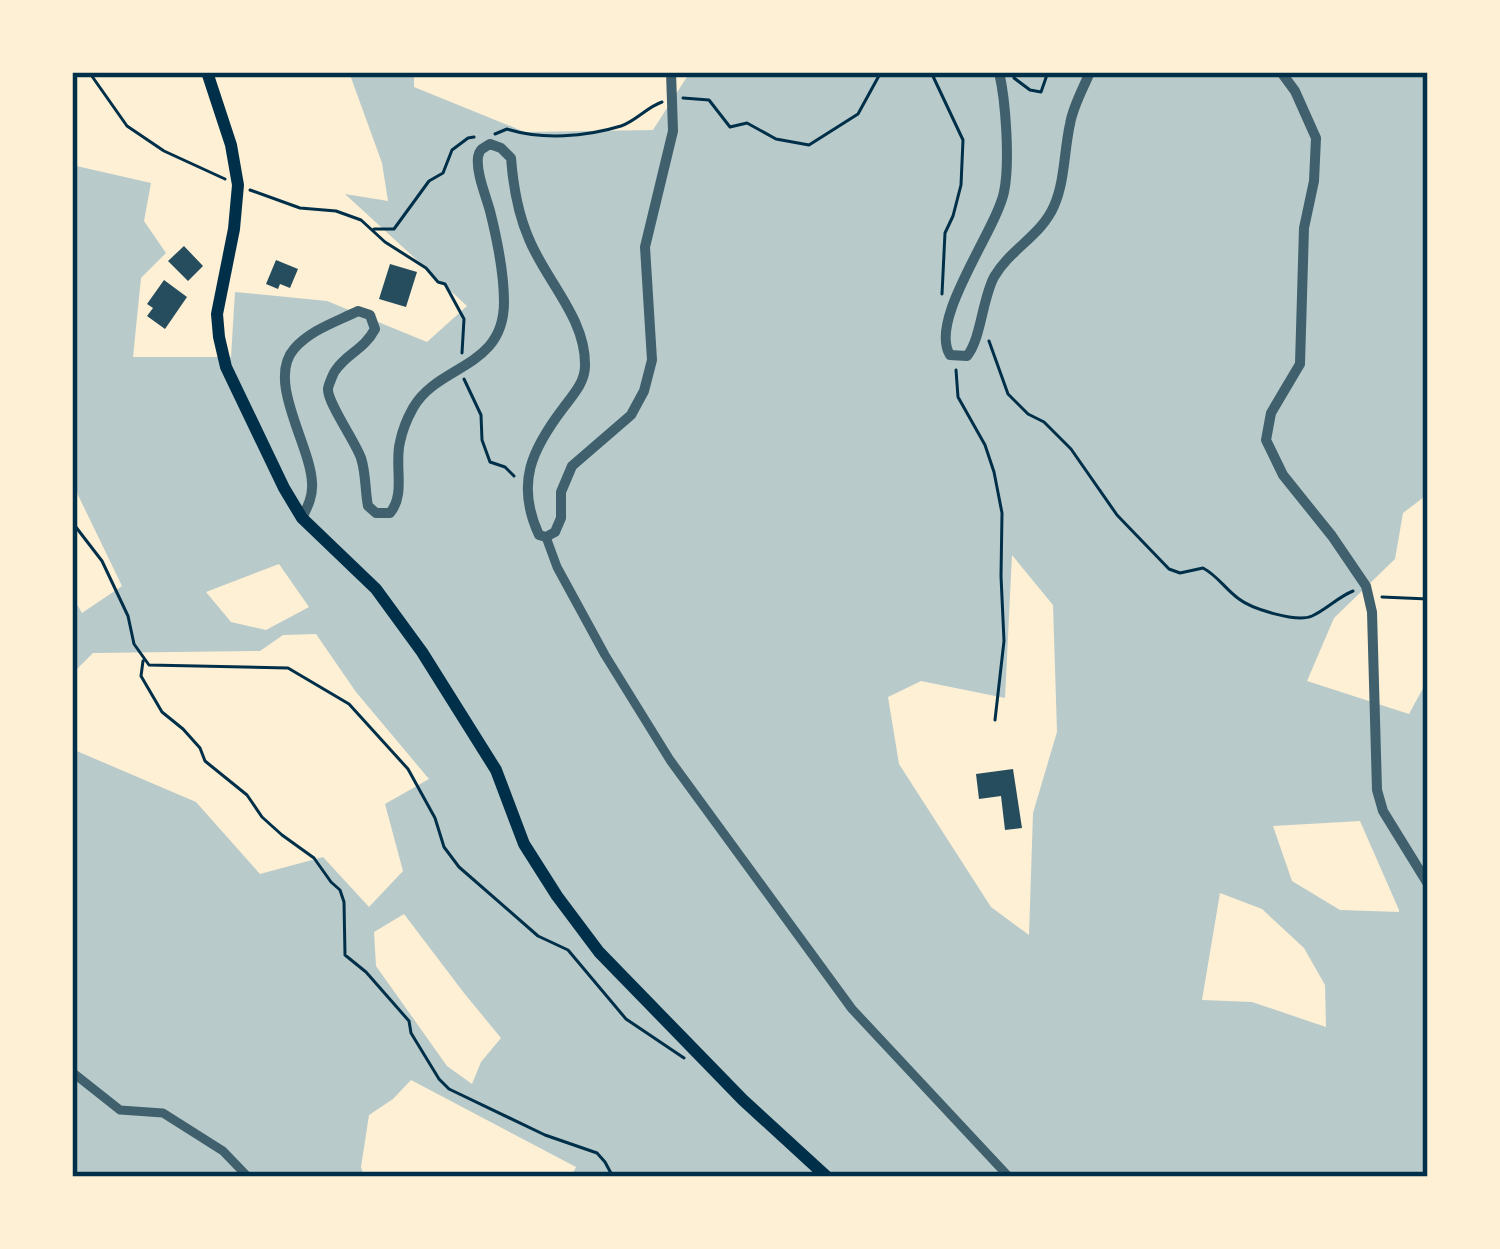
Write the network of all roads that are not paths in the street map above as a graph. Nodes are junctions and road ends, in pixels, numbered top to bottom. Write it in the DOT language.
graph roads {
  1 [pos="207,72"];
  2 [pos="670,72"];
  3 [pos="999,72"];
  4 [pos="1090,72"];
  5 [pos="1281,72"];
  6 [pos="302,518"];
  7 [pos="546,537"];
  8 [pos="1428,884"];
  9 [pos="72,1072"];
  10 [pos="248,1177"];
  11 [pos="827,1177"];
  12 [pos="1009,1177"];
  1 -- 6 [label="main road"];
  2 -- 7 [label="street"];
  3 -- 4 [label="street"];
  5 -- 8 [label="street"];
  6 -- 7 [label="street"];
  6 -- 11 [label="main road"];
  7 -- 12 [label="street"];
  9 -- 10 [label="street"];
}
